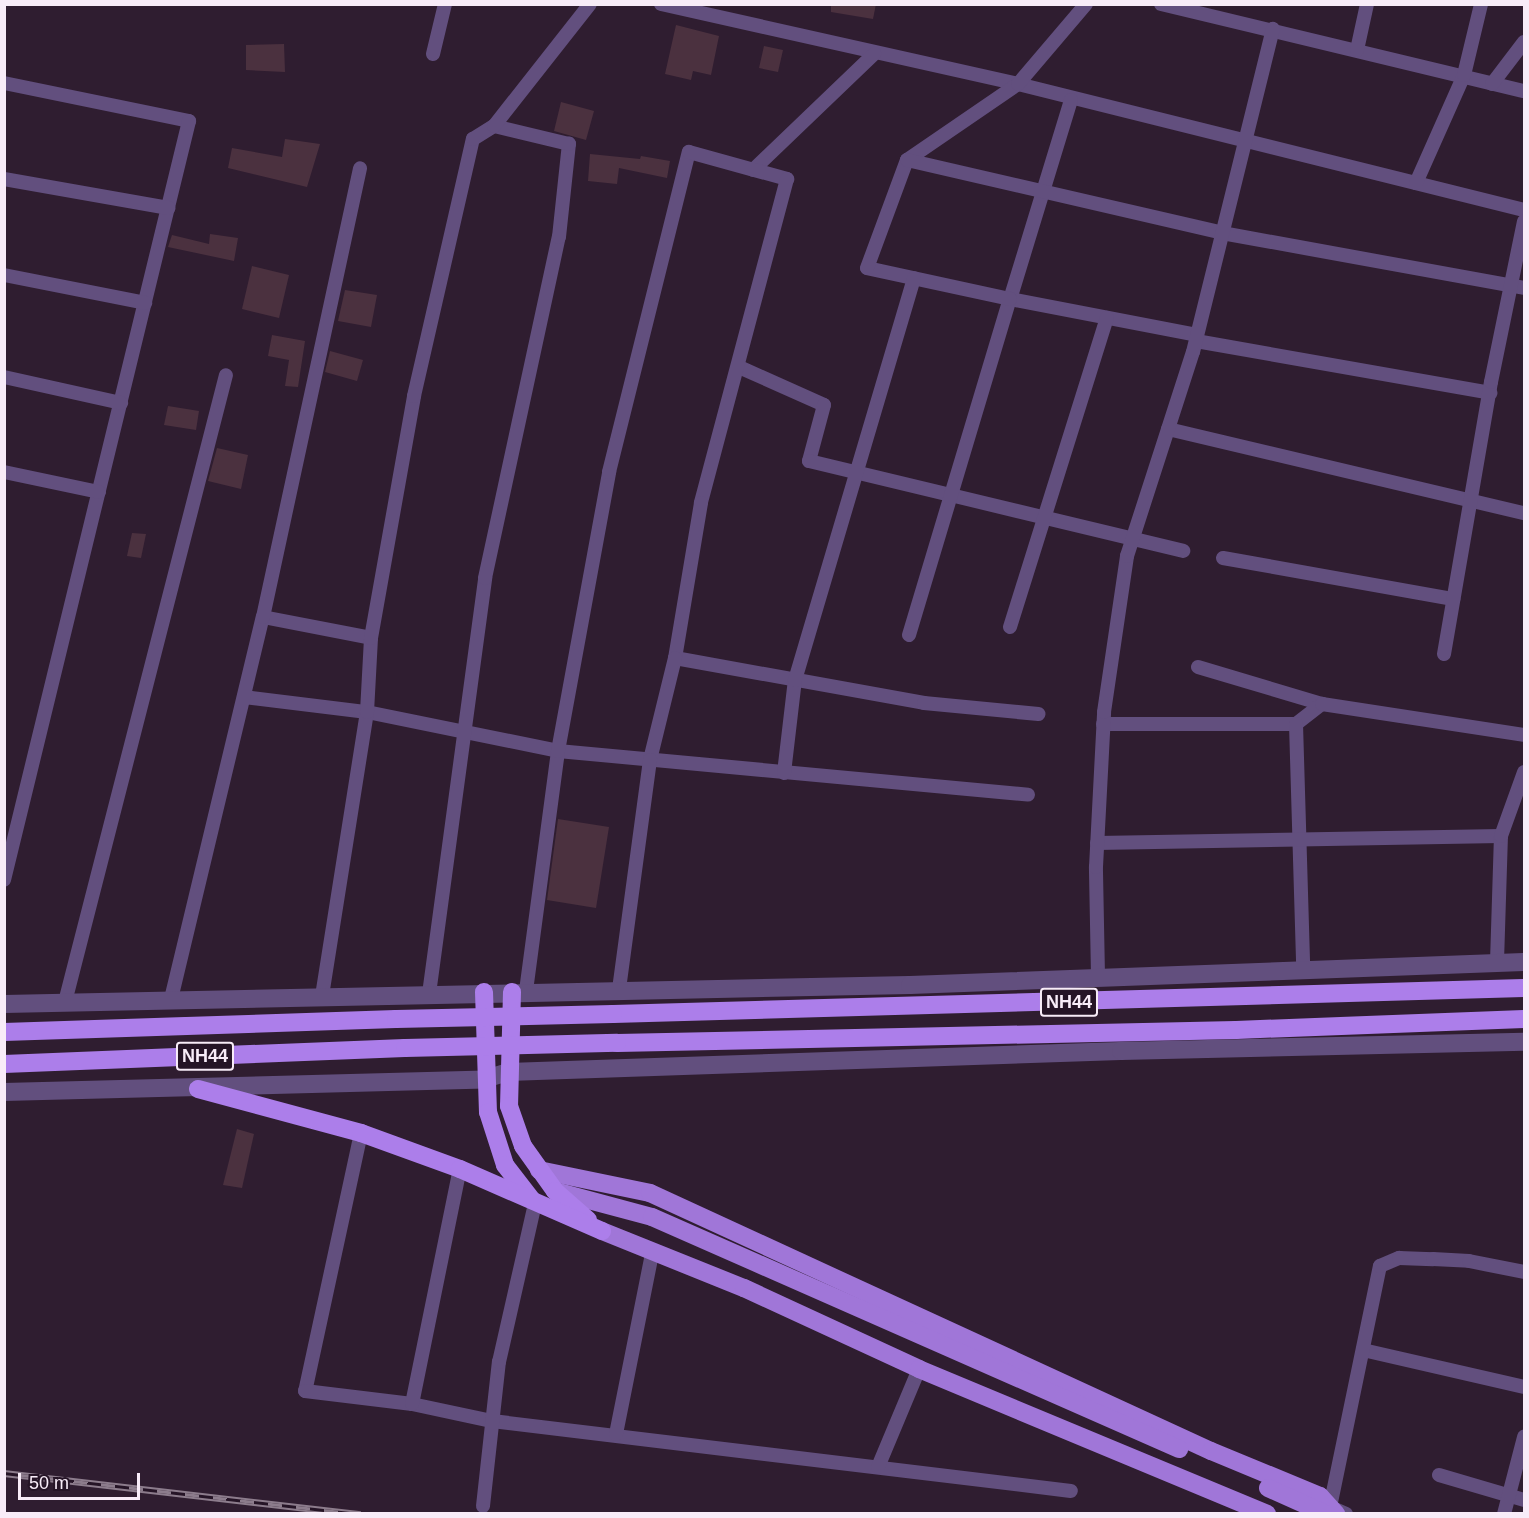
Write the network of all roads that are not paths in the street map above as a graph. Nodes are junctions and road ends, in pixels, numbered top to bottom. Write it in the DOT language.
graph roads {
  1 [pos="445,4"];
  2 [pos="590,4"];
  3 [pos="661,4"];
  4 [pos="1086,4"];
  5 [pos="1161,4"];
  6 [pos="1367,4"];
  7 [pos="1481,4"];
  8 [pos="1273,29"];
  9 [pos="1524,42"];
  10 [pos="1357,50"];
  11 [pos="433,54"];
  12 [pos="874,54"];
  13 [pos="1464,75"];
  14 [pos="4,82"];
  15 [pos="1018,84"];
  16 [pos="1492,84"];
  17 [pos="1524,91"];
  18 [pos="1071,100"];
  19 [pos="494,126"];
  20 [pos="1245,141"];
  21 [pos="907,160"];
  22 [pos="360,168"];
  23 [pos="753,170"];
  24 [pos="4,179"];
  25 [pos="1416,183"];
  26 [pos="1042,193"];
  27 [pos="168,208"];
  28 [pos="1524,210"];
  29 [pos="1524,221"];
  30 [pos="1222,233"];
  31 [pos="4,275"];
  32 [pos="914,278"];
  33 [pos="1518,288"];
  34 [pos="1010,299"];
  35 [pos="145,303"];
  36 [pos="1107,318"];
  37 [pos="1196,338"];
  38 [pos="739,368"];
  39 [pos="226,375"];
  40 [pos="4,377"];
  41 [pos="1490,393"];
  42 [pos="121,403"];
  43 [pos="1168,429"];
  44 [pos="4,472"];
  45 [pos="855,474"];
  46 [pos="99,492"];
  47 [pos="952,496"];
  48 [pos="1471,501"];
  49 [pos="1524,513"];
  50 [pos="1042,515"];
  51 [pos="1132,540"];
  52 [pos="1183,551"];
  53 [pos="1223,558"];
  54 [pos="1453,599"];
  55 [pos="262,617"];
  56 [pos="1010,627"];
  57 [pos="909,635"];
  58 [pos="371,638"];
  59 [pos="1444,654"];
  60 [pos="675,658"];
  61 [pos="1198,667"];
  62 [pos="795,680"];
  63 [pos="244,697"];
  64 [pos="1322,704"];
  65 [pos="367,712"];
  66 [pos="1038,714"];
  67 [pos="1103,724"];
  68 [pos="1296,724"];
  69 [pos="465,732"];
  70 [pos="1524,735"];
  71 [pos="558,751"];
  72 [pos="650,760"];
  73 [pos="1524,772"];
  74 [pos="784,773"];
  75 [pos="1028,795"];
  76 [pos="1501,836"];
  77 [pos="1299,839"];
  78 [pos="1097,843"];
  79 [pos="4,880"];
  80 [pos="1497,962"];
  81 [pos="1524,962"];
  82 [pos="1303,967"];
  83 [pos="1098,976"];
  84 [pos="1524,988"];
  85 [pos="619,990"];
  86 [pos="484,992"];
  87 [pos="519,992"];
  88 [pos="429,994"];
  89 [pos="322,996"];
  90 [pos="171,999"];
  91 [pos="65,1002"];
  92 [pos="4,1004"];
  93 [pos="1524,1019"];
  94 [pos="4,1032"];
  95 [pos="1524,1042"];
  96 [pos="4,1064"];
  97 [pos="508,1072"];
  98 [pos="485,1079"];
  99 [pos="198,1089"];
  100 [pos="4,1092"];
  101 [pos="361,1133"];
  102 [pos="460,1169"];
  103 [pos="539,1170"];
  104 [pos="555,1191"];
  105 [pos="535,1204"];
  106 [pos="602,1231"];
  107 [pos="652,1254"];
  108 [pos="1524,1272"];
  109 [pos="1363,1350"];
  110 [pos="919,1369"];
  111 [pos="1524,1387"];
  112 [pos="412,1404"];
  113 [pos="492,1421"];
  114 [pos="616,1434"];
  115 [pos="1524,1437"];
  116 [pos="878,1467"];
  117 [pos="1439,1475"];
  118 [pos="1071,1491"];
  119 [pos="1508,1496"];
  120 [pos="1524,1500"];
  121 [pos="483,1506"];
  122 [pos="1332,1509"];
  123 [pos="1267,1514"];
  124 [pos="1504,1514"];
  1 -- 11 [label="street"];
  2 -- 19 [label="street"];
  3 -- 12 [label="street"];
  4 -- 15 [label="street"];
  5 -- 8 [label="street"];
  6 -- 10 [label="street"];
  7 -- 13 [label="street"];
  8 -- 10 [label="street"];
  8 -- 20 [label="street"];
  9 -- 16 [label="street"];
  10 -- 13 [label="street"];
  12 -- 15 [label="street"];
  12 -- 23 [label="street"];
  13 -- 16 [label="street"];
  13 -- 25 [label="street"];
  14 -- 27 [label="street"];
  15 -- 18 [label="street"];
  15 -- 21 [label="street"];
  16 -- 17 [label="street"];
  18 -- 20 [label="street"];
  18 -- 26 [label="street"];
  19 -- 58 [label="street"];
  19 -- 69 [label="street"];
  20 -- 25 [label="street"];
  20 -- 30 [label="street"];
  21 -- 26 [label="street"];
  21 -- 32 [label="street"];
  22 -- 55 [label="street"];
  23 -- 38 [label="street"];
  23 -- 71 [label="street"];
  24 -- 27 [label="street"];
  25 -- 28 [label="street"];
  26 -- 30 [label="street"];
  26 -- 34 [label="street"];
  27 -- 35 [label="street"];
  29 -- 33 [label="street"];
  30 -- 33 [label="street"];
  30 -- 37 [label="street"];
  31 -- 35 [label="street"];
  32 -- 34 [label="street"];
  32 -- 45 [label="street"];
  33 -- 41 [label="street"];
  34 -- 36 [label="street"];
  34 -- 47 [label="street"];
  35 -- 42 [label="street"];
  36 -- 37 [label="street"];
  36 -- 50 [label="street"];
  37 -- 41 [label="street"];
  37 -- 43 [label="street"];
  38 -- 45 [label="street"];
  38 -- 60 [label="street"];
  39 -- 91 [label="street"];
  40 -- 42 [label="street"];
  41 -- 48 [label="street"];
  42 -- 46 [label="street"];
  43 -- 48 [label="street"];
  43 -- 51 [label="street"];
  44 -- 46 [label="street"];
  45 -- 47 [label="street"];
  45 -- 62 [label="street"];
  46 -- 79 [label="street"];
  47 -- 50 [label="street"];
  47 -- 57 [label="street"];
  48 -- 49 [label="street"];
  48 -- 54 [label="street"];
  50 -- 51 [label="street"];
  50 -- 56 [label="street"];
  51 -- 52 [label="street"];
  51 -- 67 [label="street"];
  53 -- 54 [label="street"];
  54 -- 59 [label="street"];
  55 -- 58 [label="street"];
  55 -- 63 [label="street"];
  58 -- 65 [label="street"];
  60 -- 62 [label="street"];
  60 -- 72 [label="street"];
  61 -- 64 [label="street"];
  62 -- 66 [label="street"];
  62 -- 74 [label="street"];
  63 -- 65 [label="street"];
  63 -- 90 [label="street"];
  64 -- 68 [label="street"];
  64 -- 70 [label="street"];
  65 -- 69 [label="street"];
  65 -- 89 [label="street"];
  67 -- 68 [label="street"];
  67 -- 78 [label="street"];
  68 -- 77 [label="street"];
  69 -- 71 [label="street"];
  69 -- 88 [label="street"];
  71 -- 72 [label="street"];
  71 -- 87 [label="street"];
  72 -- 74 [label="street"];
  72 -- 85 [label="street"];
  73 -- 76 [label="street"];
  74 -- 75 [label="street"];
  76 -- 77 [label="street"];
  76 -- 80 [label="street"];
  77 -- 78 [label="street"];
  77 -- 82 [label="street"];
  78 -- 83 [label="street"];
  80 -- 81 [label="street"];
  80 -- 82 [label="street"];
  82 -- 83 [label="street"];
  83 -- 85 [label="street"];
  84 -- 94 [label="highway, NH44, bridge"];
  85 -- 87 [label="street"];
  86 -- 87 [label="street"];
  86 -- 88 [label="street"];
  86 -- 98 [label="highway"];
  87 -- 97 [label="highway"];
  88 -- 89 [label="street"];
  89 -- 90 [label="street"];
  90 -- 91 [label="street"];
  91 -- 92 [label="street"];
  93 -- 96 [label="highway, NH44, bridge"];
  95 -- 97 [label="street"];
  97 -- 98 [label="street"];
  97 -- 103 [label="highway"];
  98 -- 99 [label="street"];
  98 -- 105 [label="highway"];
  99 -- 100 [label="street"];
  99 -- 101 [label="highway"];
  101 -- 102 [label="highway"];
  101 -- 112 [label="street"];
  102 -- 105 [label="highway"];
  102 -- 112 [label="street"];
  103 -- 104 [label="highway"];
  103 -- 122 [label="main road"];
  104 -- 106 [label="highway"];
  104 -- 122 [label="main road"];
  105 -- 106 [label="highway"];
  105 -- 113 [label="street"];
  106 -- 107 [label="main road"];
  107 -- 110 [label="main road"];
  107 -- 114 [label="street"];
  108 -- 109 [label="street"];
  109 -- 111 [label="street"];
  109 -- 122 [label="street"];
  110 -- 116 [label="street"];
  110 -- 123 [label="main road"];
  112 -- 113 [label="street"];
  113 -- 114 [label="street"];
  113 -- 121 [label="street"];
  114 -- 116 [label="street"];
  115 -- 119 [label="street"];
  116 -- 118 [label="street"];
  117 -- 119 [label="street"];
  119 -- 120 [label="street"];
  119 -- 124 [label="street"];
}
